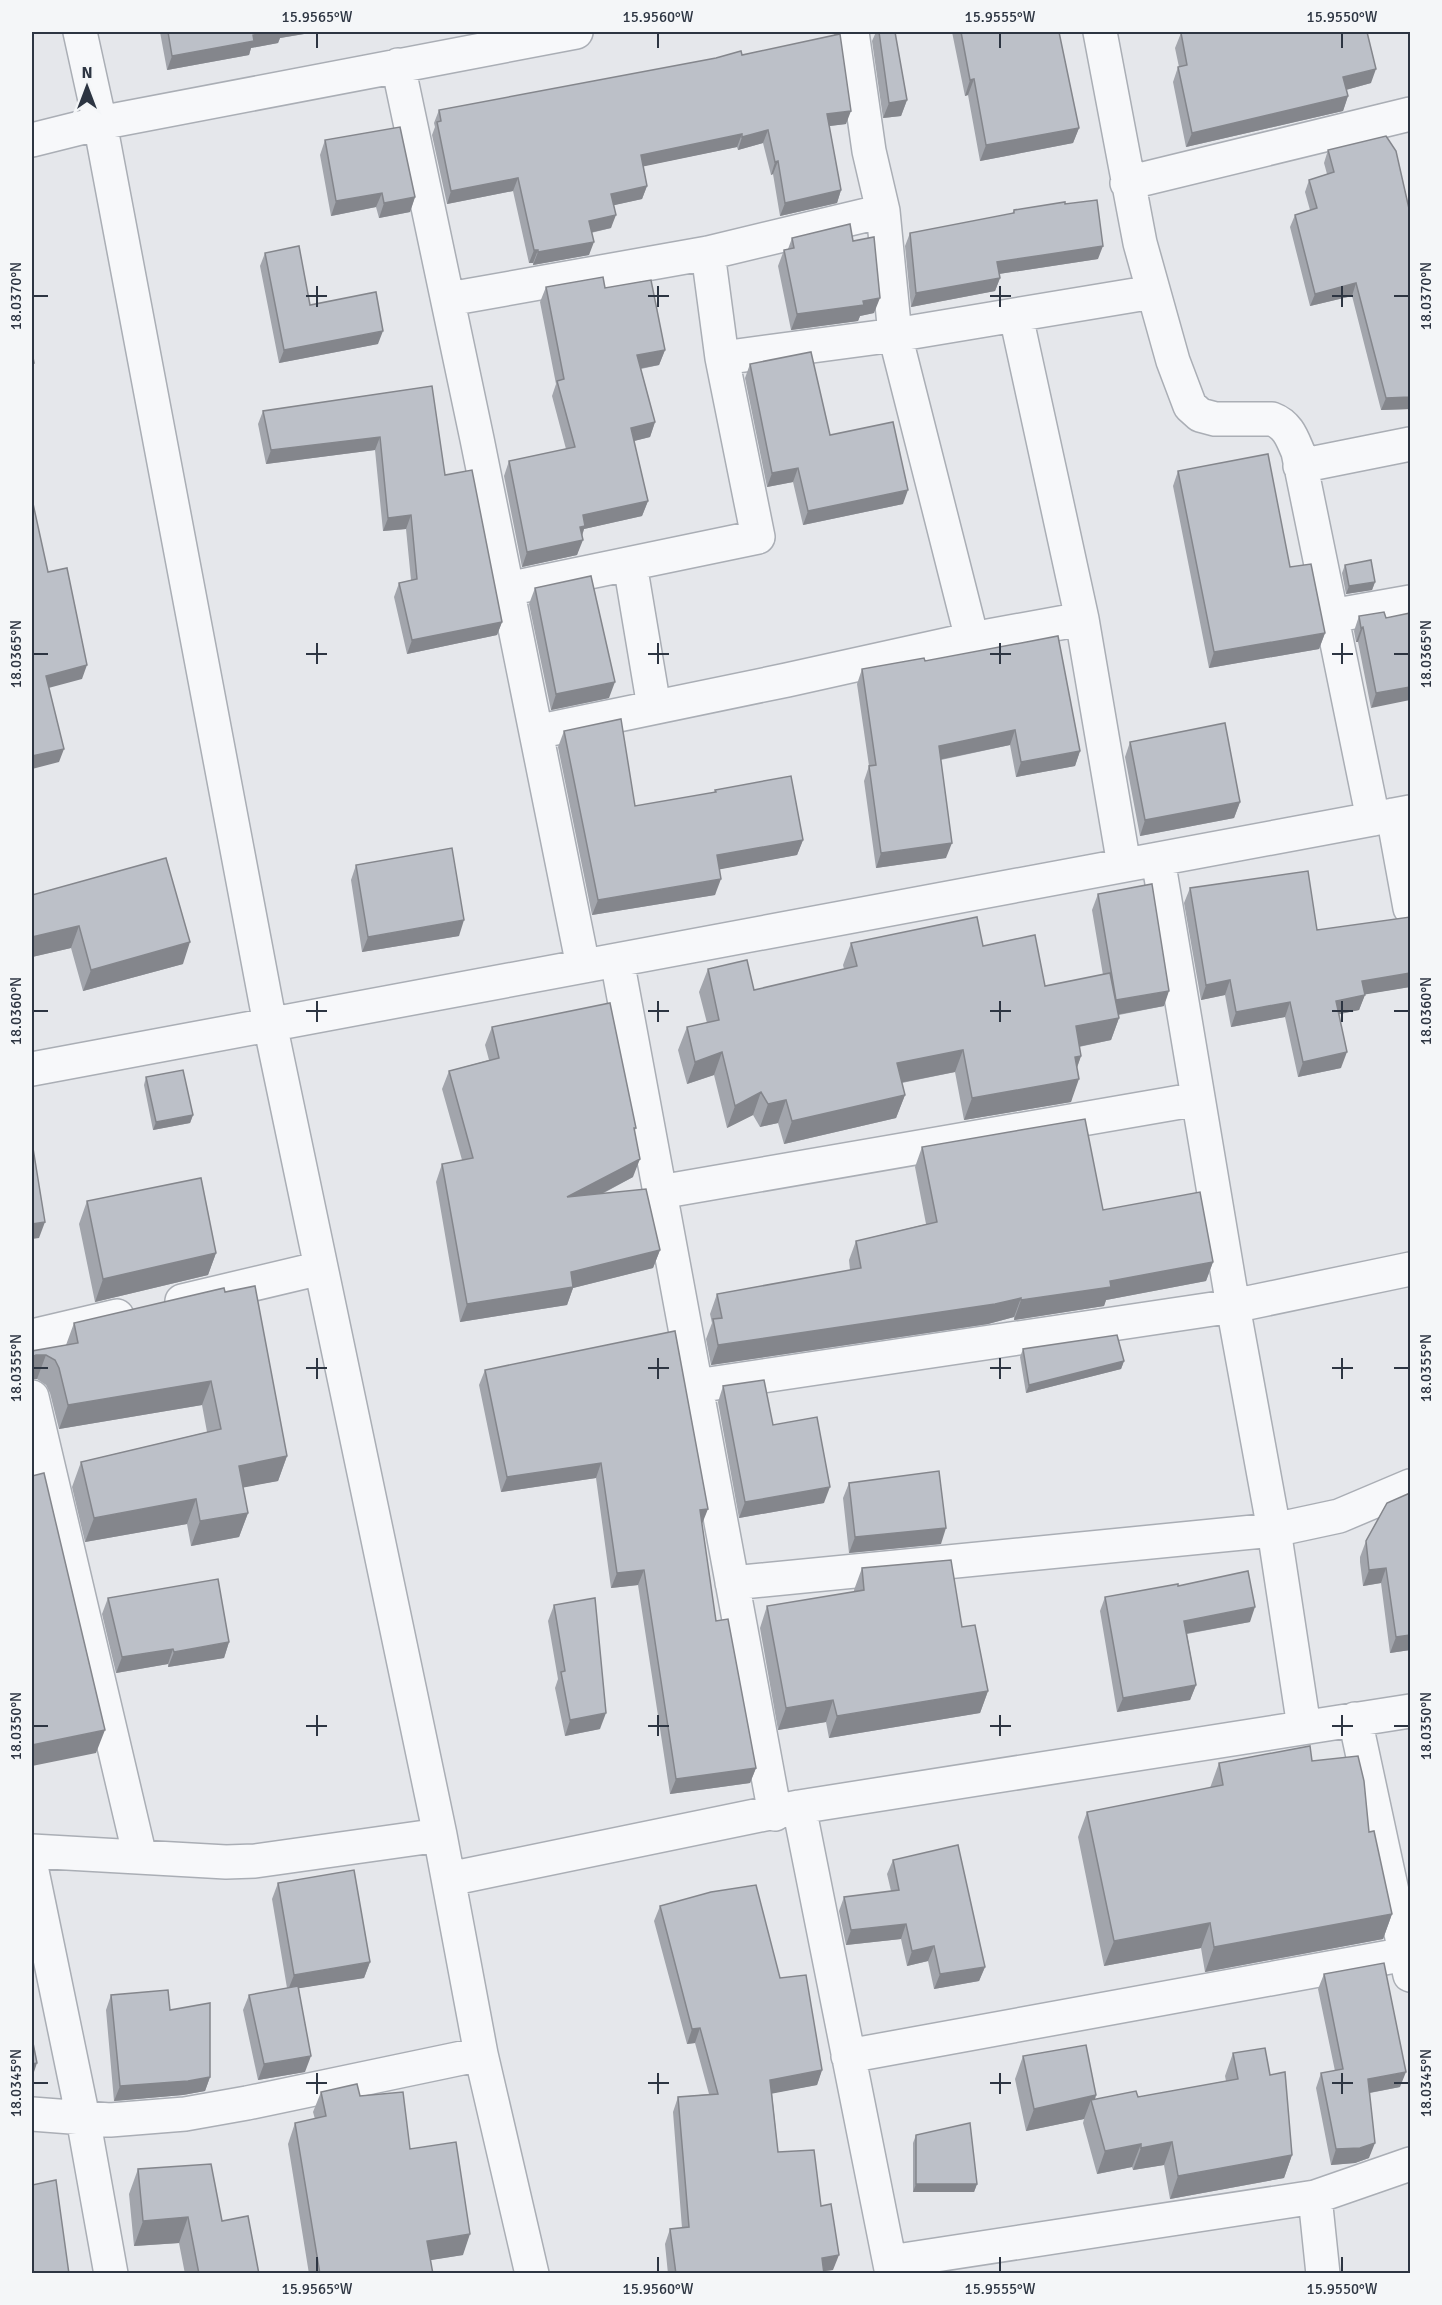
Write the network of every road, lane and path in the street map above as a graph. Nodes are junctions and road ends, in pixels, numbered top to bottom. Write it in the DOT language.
graph roads {
  1 [pos="80,32"];
  2 [pos="576,32"];
  3 [pos="852,32"];
  4 [pos="1100,32"];
  5 [pos="398,65"];
  6 [pos="1410,114"];
  7 [pos="100,123"];
  8 [pos="32,140"];
  9 [pos="1127,183"];
  10 [pos="883,211"];
  11 [pos="708,253"];
  12 [pos="1154,292"];
  13 [pos="448,299"];
  14 [pos="1016,316"];
  15 [pos="895,335"];
  16 [pos="722,358"];
  17 [pos="1410,444"];
  18 [pos="1300,466"];
  19 [pos="630,564"];
  20 [pos="507,589"];
  21 [pos="1410,602"];
  22 [pos="1331,616"];
  23 [pos="1082,619"];
  24 [pos="972,639"];
  25 [pos="654,707"];
  26 [pos="536,732"];
  27 [pos="1392,815"];
  28 [pos="1158,859"];
  29 [pos="1124,865"];
  30 [pos="1410,908"];
  31 [pos="617,960"];
  32 [pos="583,966"];
  33 [pos="270,1024"];
  34 [pos="32,1069"];
  35 [pos="1198,1099"];
  36 [pos="660,1192"];
  37 [pos="321,1268"];
  38 [pos="1410,1269"];
  39 [pos="1233,1306"];
  40 [pos="32,1336"];
  41 [pos="696,1386"];
  42 [pos="32,1397"];
  43 [pos="1410,1486"];
  44 [pos="1274,1530"];
  45 [pos="732,1583"];
  46 [pos="1410,1711"];
  47 [pos="1355,1719"];
  48 [pos="1304,1727"];
  49 [pos="787,1810"];
  50 [pos="440,1835"];
  51 [pos="32,1851"];
  52 [pos="140,1857"];
  53 [pos="32,1871"];
  54 [pos="449,1879"];
  55 [pos="1408,1965"];
  56 [pos="481,2054"];
  57 [pos="849,2056"];
  58 [pos="32,2114"];
  59 [pos="83,2118"];
  60 [pos="1410,2164"];
  61 [pos="1315,2197"];
  62 [pos="891,2268"];
  63 [pos="111,2274"];
  64 [pos="532,2274"];
  65 [pos="1323,2274"];
  1 -- 7 [label="street"];
  2 -- 5 [label="street"];
  3 -- 10 [label="street"];
  4 -- 9 [label="street"];
  5 -- 7 [label="street"];
  5 -- 13 [label="street"];
  6 -- 9 [label="street"];
  7 -- 8 [label="street"];
  7 -- 33 [label="street"];
  9 -- 12 [label="street"];
  10 -- 11 [label="street"];
  10 -- 15 [label="street"];
  11 -- 13 [label="street"];
  11 -- 16 [label="street"];
  12 -- 14 [label="street"];
  12 -- 18 [label="street"];
  13 -- 20 [label="street"];
  14 -- 15 [label="street"];
  14 -- 23 [label="street"];
  15 -- 16 [label="street"];
  15 -- 24 [label="street"];
  16 -- 19 [label="street"];
  17 -- 18 [label="street"];
  18 -- 22 [label="street"];
  19 -- 20 [label="street"];
  19 -- 25 [label="street"];
  20 -- 26 [label="street"];
  21 -- 22 [label="street"];
  22 -- 27 [label="street"];
  23 -- 24 [label="street"];
  23 -- 29 [label="street"];
  24 -- 25 [label="street"];
  25 -- 26 [label="street"];
  26 -- 32 [label="street"];
  27 -- 28 [label="street"];
  27 -- 30 [label="street"];
  28 -- 29 [label="street"];
  28 -- 35 [label="street"];
  29 -- 31 [label="street"];
  31 -- 32 [label="street"];
  31 -- 36 [label="street"];
  32 -- 33 [label="street"];
  33 -- 34 [label="street"];
  33 -- 37 [label="street"];
  35 -- 36 [label="street"];
  35 -- 39 [label="street"];
  36 -- 41 [label="street"];
  37 -- 40 [label="street"];
  37 -- 50 [label="street"];
  38 -- 39 [label="street"];
  39 -- 41 [label="street"];
  39 -- 44 [label="street"];
  41 -- 45 [label="street"];
  42 -- 52 [label="street"];
  43 -- 44 [label="street"];
  44 -- 45 [label="street"];
  44 -- 48 [label="street"];
  45 -- 49 [label="street"];
  46 -- 47 [label="street"];
  47 -- 48 [label="street"];
  47 -- 55 [label="street"];
  48 -- 49 [label="street"];
  49 -- 54 [label="street"];
  49 -- 57 [label="street"];
  50 -- 52 [label="street"];
  50 -- 54 [label="street"];
  51 -- 52 [label="street"];
  53 -- 59 [label="street"];
  54 -- 56 [label="street"];
  55 -- 57 [label="street"];
  56 -- 59 [label="street"];
  56 -- 64 [label="street"];
  57 -- 62 [label="street"];
  58 -- 59 [label="street"];
  59 -- 63 [label="street"];
  60 -- 61 [label="street"];
  61 -- 62 [label="street"];
  61 -- 65 [label="street"];
}
